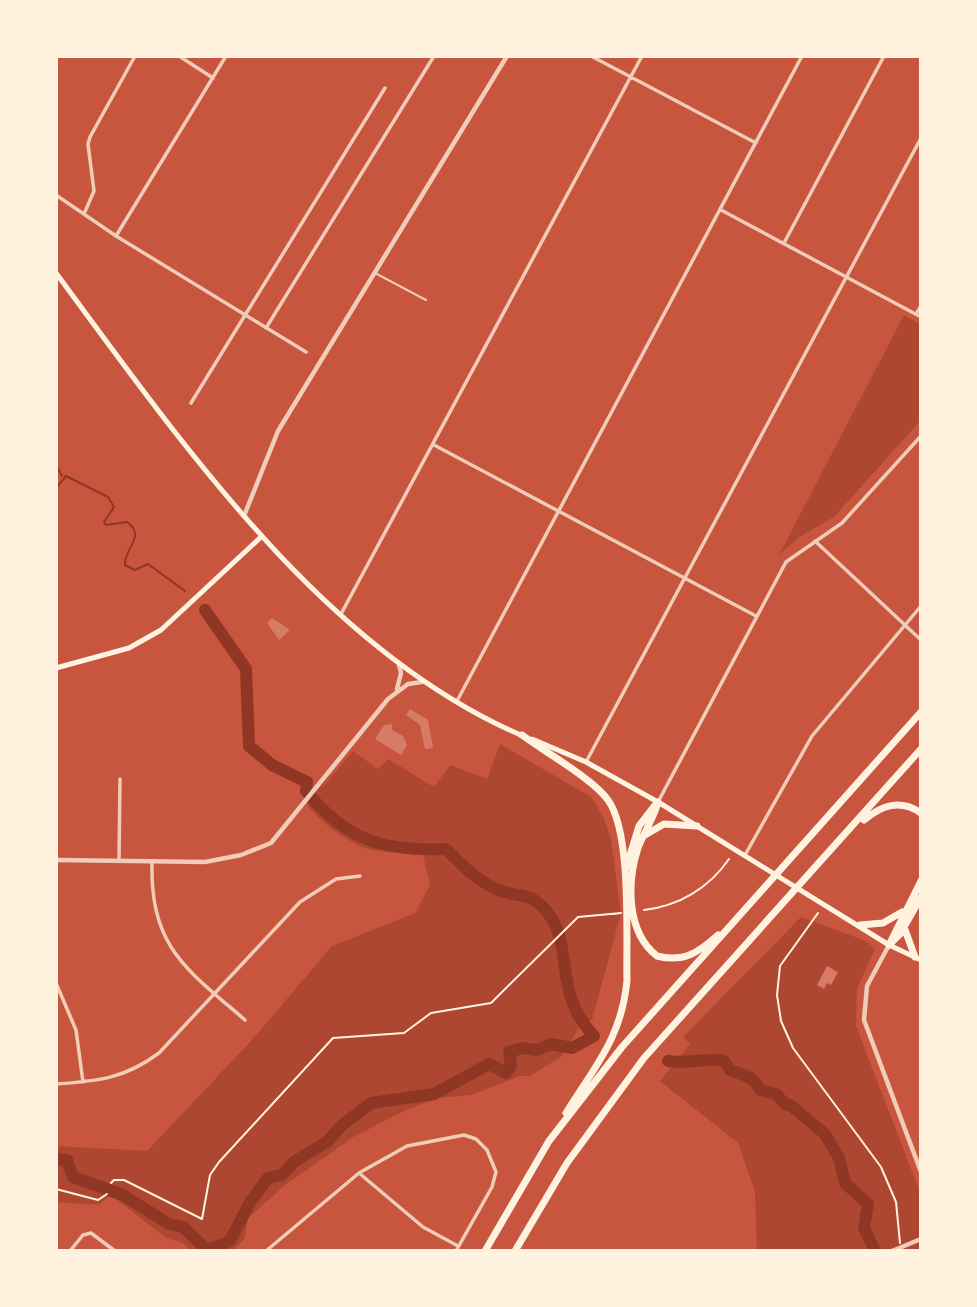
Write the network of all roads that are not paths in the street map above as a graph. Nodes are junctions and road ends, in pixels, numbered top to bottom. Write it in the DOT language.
graph roads {
  1 [pos="135,56"];
  2 [pos="179,56"];
  3 [pos="226,56"];
  4 [pos="434,56"];
  5 [pos="507,56"];
  6 [pos="591,56"];
  7 [pos="642,56"];
  8 [pos="802,56"];
  9 [pos="884,56"];
  10 [pos="631,77"];
  11 [pos="212,78"];
  12 [pos="385,88"];
  13 [pos="921,138"];
  14 [pos="756,143"];
  15 [pos="56,195"];
  16 [pos="721,210"];
  17 [pos="84,214"];
  18 [pos="116,236"];
  19 [pos="784,243"];
  20 [pos="374,272"];
  21 [pos="56,273"];
  22 [pos="846,278"];
  23 [pos="426,300"];
  24 [pos="921,306"];
  25 [pos="244,314"];
  26 [pos="919,316"];
  27 [pos="266,328"];
  28 [pos="306,352"];
  29 [pos="191,403"];
  30 [pos="921,436"];
  31 [pos="434,444"];
  32 [pos="559,513"];
  33 [pos="243,517"];
  34 [pos="261,537"];
  35 [pos="815,541"];
  36 [pos="684,580"];
  37 [pos="921,606"];
  38 [pos="341,614"];
  39 [pos="756,617"];
  40 [pos="904,625"];
  41 [pos="921,640"];
  42 [pos="399,665"];
  43 [pos="56,668"];
  44 [pos="422,682"];
  45 [pos="397,690"];
  46 [pos="456,703"];
  47 [pos="921,712"];
  48 [pos="522,735"];
  49 [pos="921,749"];
  50 [pos="586,762"];
  51 [pos="120,779"];
  52 [pos="658,802"];
  53 [pos="921,813"];
  54 [pos="697,826"];
  55 [pos="849,831"];
  56 [pos="642,838"];
  57 [pos="744,856"];
  58 [pos="56,860"];
  59 [pos="119,860"];
  60 [pos="152,861"];
  61 [pos="360,876"];
  62 [pos="624,879"];
  63 [pos="921,881"];
  64 [pos="921,897"];
  65 [pos="905,909"];
  66 [pos="744,911"];
  67 [pos="860,925"];
  68 [pos="904,926"];
  69 [pos="889,945"];
  70 [pos="918,959"];
  71 [pos="56,983"];
  72 [pos="214,993"];
  73 [pos="245,1020"];
  74 [pos="83,1082"];
  75 [pos="56,1084"];
  76 [pos="550,1142"];
  77 [pos="921,1172"];
  78 [pos="359,1173"];
  79 [pos="921,1239"];
  80 [pos="457,1249"];
  81 [pos="70,1251"];
  82 [pos="115,1251"];
  83 [pos="266,1251"];
  84 [pos="485,1251"];
  85 [pos="515,1251"];
  86 [pos="892,1251"];
  1 -- 17 [label="street"];
  2 -- 11 [label="street"];
  3 -- 11 [label="street"];
  4 -- 27 [label="street"];
  5 -- 20 [label="street"];
  6 -- 10 [label="street"];
  7 -- 10 [label="street"];
  8 -- 14 [label="street"];
  9 -- 19 [label="street"];
  10 -- 14 [label="street"];
  10 -- 31 [label="street"];
  11 -- 18 [label="street"];
  12 -- 25 [label="street"];
  13 -- 22 [label="street"];
  14 -- 16 [label="street"];
  15 -- 17 [label="street"];
  16 -- 19 [label="street"];
  16 -- 32 [label="street"];
  17 -- 18 [label="street"];
  18 -- 25 [label="street"];
  19 -- 22 [label="street"];
  20 -- 23 [label="lane"];
  20 -- 33 [label="street"];
  21 -- 33 [label="main road"];
  22 -- 26 [label="street"];
  22 -- 36 [label="street"];
  24 -- 26 [label="street"];
  25 -- 27 [label="street"];
  25 -- 29 [label="street"];
  27 -- 28 [label="street"];
  30 -- 35 [label="street"];
  31 -- 32 [label="street"];
  31 -- 38 [label="street"];
  32 -- 36 [label="street"];
  32 -- 46 [label="street"];
  33 -- 34 [label="main road"];
  34 -- 38 [label="main road"];
  34 -- 43 [label="main road"];
  35 -- 39 [label="street"];
  35 -- 40 [label="street"];
  36 -- 39 [label="street"];
  36 -- 50 [label="street"];
  37 -- 40 [label="street"];
  38 -- 42 [label="main road"];
  39 -- 52 [label="street"];
  40 -- 41 [label="street"];
  40 -- 57 [label="street"];
  42 -- 44 [label="main road"];
  42 -- 45 [label="street"];
  44 -- 45 [label="street"];
  44 -- 46 [label="main road"];
  45 -- 60 [label="street"];
  46 -- 48 [label="main road"];
  47 -- 66 [label="highway"];
  48 -- 50 [label="main road"];
  48 -- 62 [label="highway"];
  49 -- 55 [label="highway"];
  50 -- 52 [label="main road"];
  51 -- 59 [label="street"];
  52 -- 54 [label="main road"];
  52 -- 56 [label="highway"];
  52 -- 62 [label="highway"];
  53 -- 55 [label="highway"];
  54 -- 56 [label="highway"];
  54 -- 57 [label="main road"];
  55 -- 85 [label="highway"];
  56 -- 66 [label="highway"];
  57 -- 67 [label="main road"];
  58 -- 59 [label="street"];
  59 -- 60 [label="street"];
  60 -- 72 [label="street"];
  61 -- 72 [label="street"];
  62 -- 76 [label="highway"];
  63 -- 65 [label="highway"];
  64 -- 68 [label="highway"];
  65 -- 67 [label="highway"];
  65 -- 69 [label="highway"];
  66 -- 76 [label="highway"];
  67 -- 69 [label="main road"];
  68 -- 69 [label="highway"];
  68 -- 70 [label="highway"];
  69 -- 70 [label="main road"];
  69 -- 77 [label="street"];
  71 -- 74 [label="street"];
  72 -- 73 [label="street"];
  72 -- 74 [label="street"];
  74 -- 75 [label="street"];
  76 -- 84 [label="highway"];
  78 -- 80 [label="street"];
  78 -- 80 [label="street"];
  78 -- 83 [label="street"];
  79 -- 86 [label="street"];
  81 -- 82 [label="street"];
}
